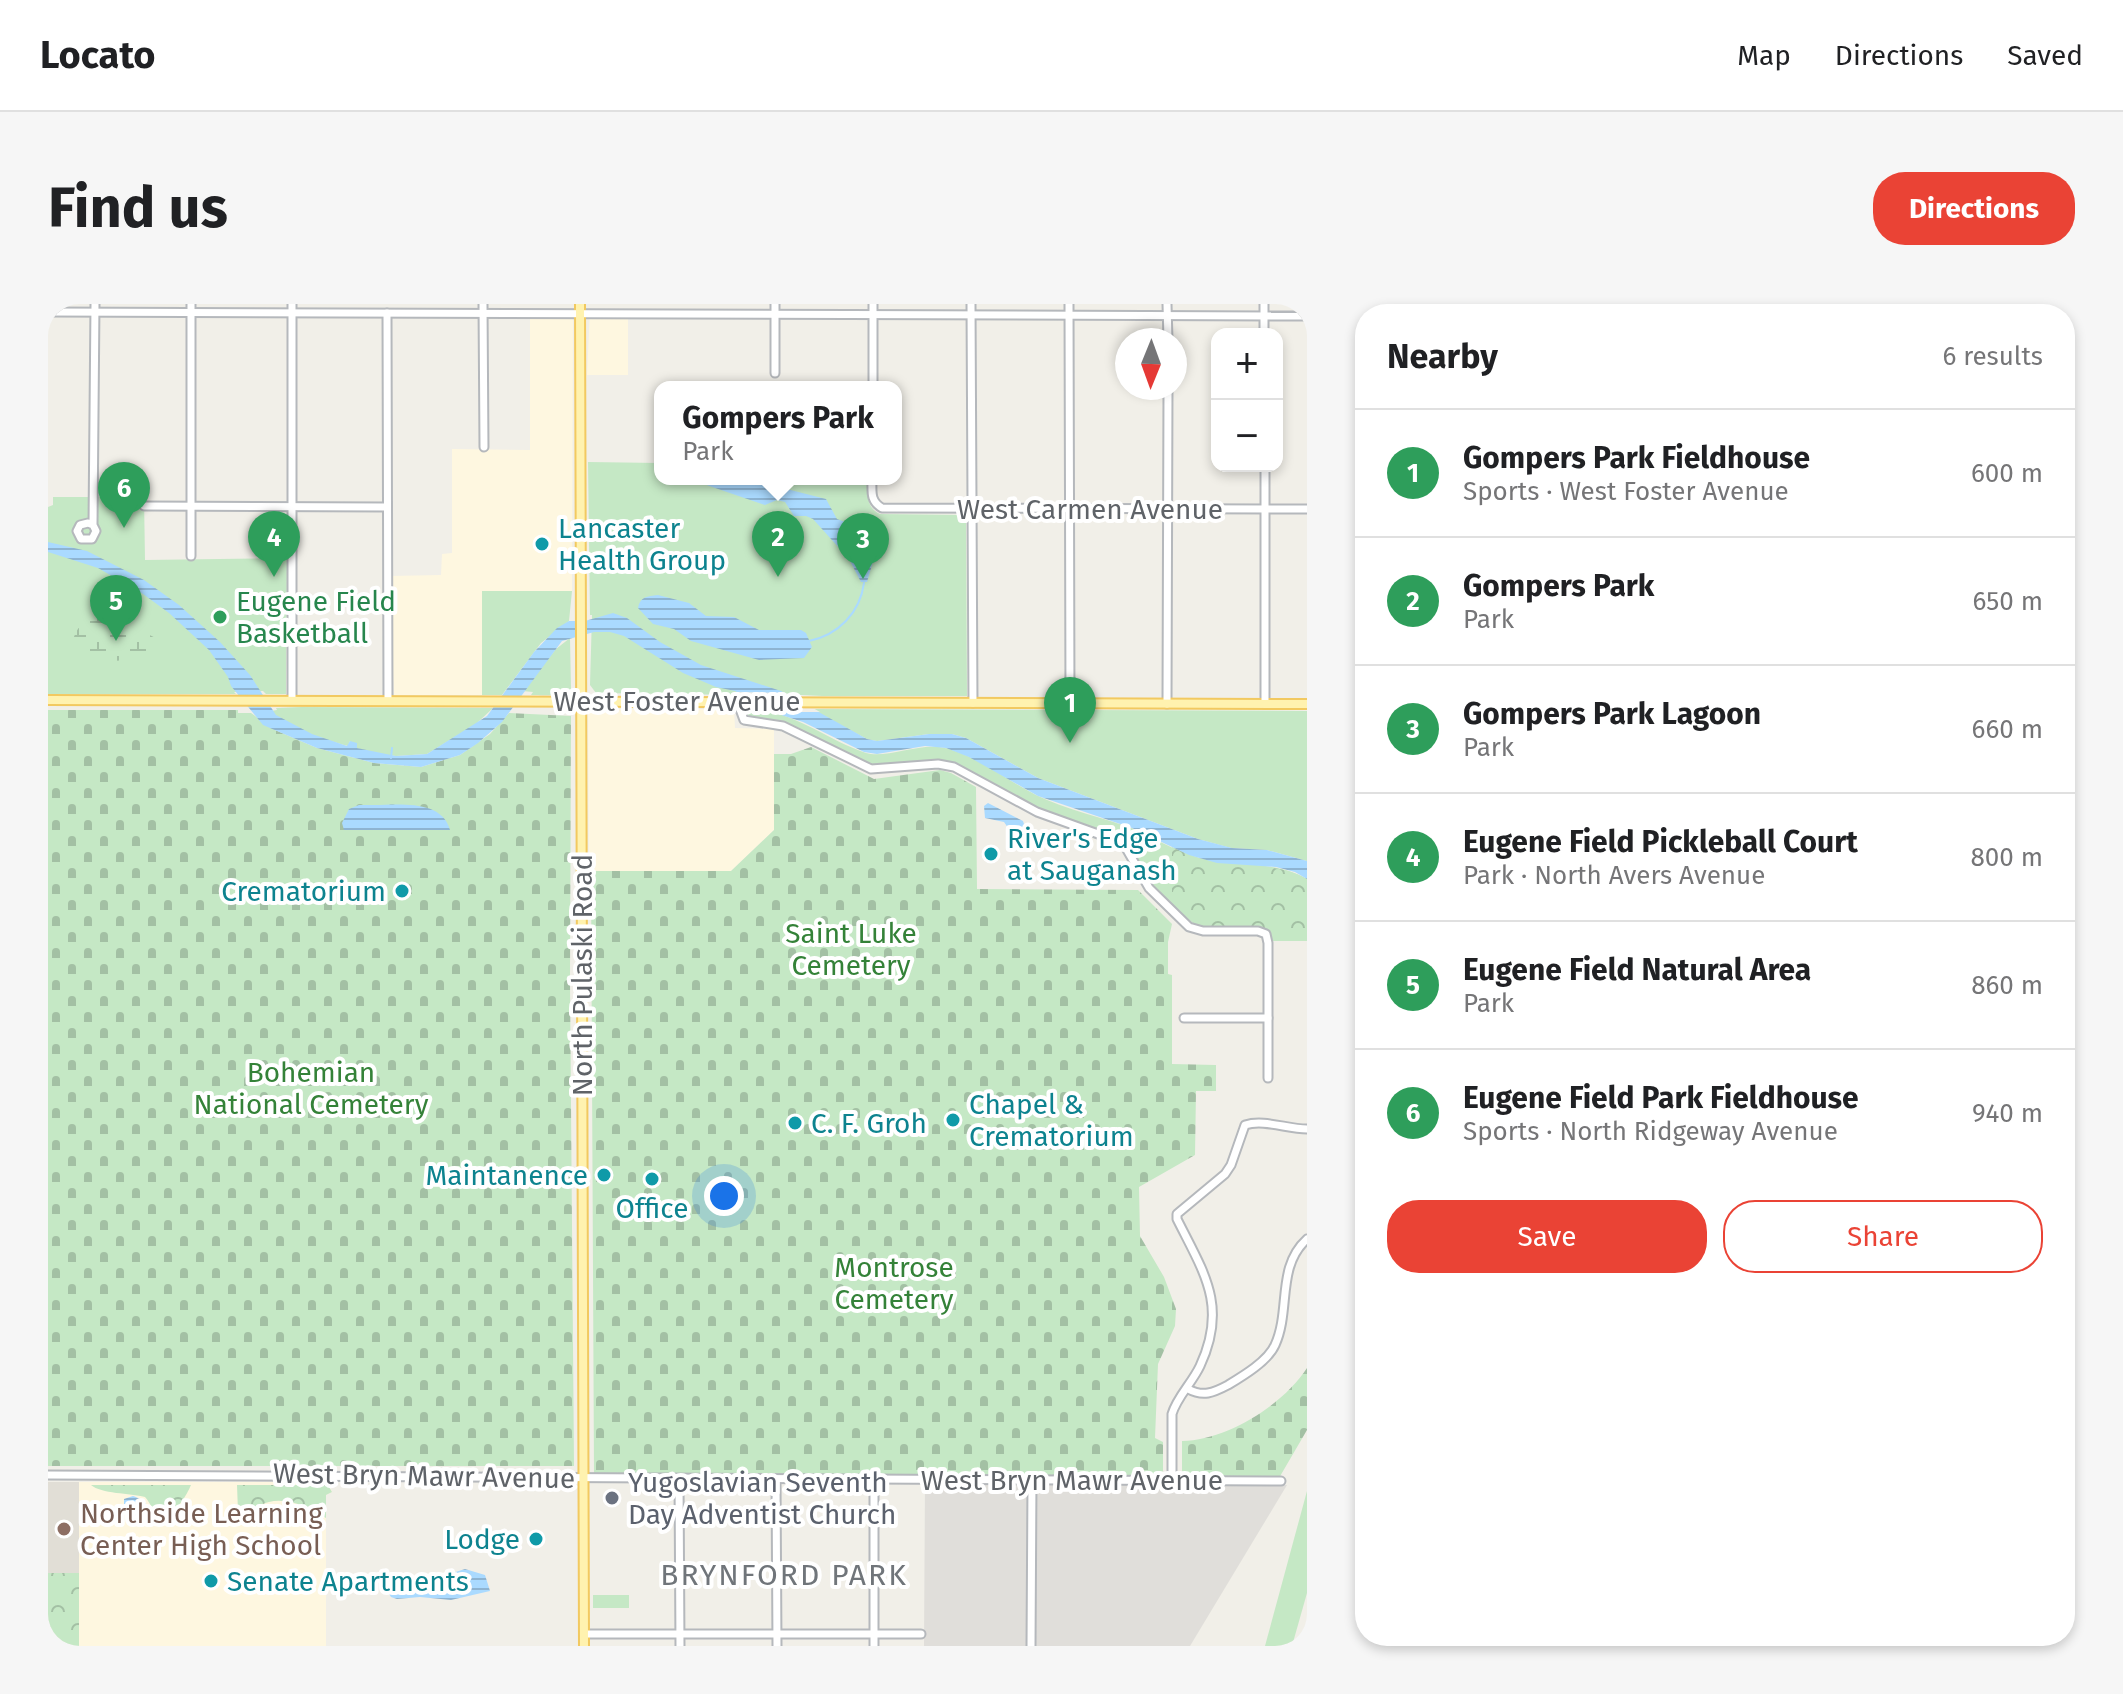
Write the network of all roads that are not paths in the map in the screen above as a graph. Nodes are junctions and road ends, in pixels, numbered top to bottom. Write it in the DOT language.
graph roads {
  1 [pos="483,304"];
  2 [pos="677,304"];
  3 [pos="775,304"];
  4 [pos="873,304"];
  5 [pos="971,304"];
  6 [pos="1069,304"];
  7 [pos="1167,304"];
  8 [pos="1264,304"];
  9 [pos="95,308"];
  10 [pos="191,308"];
  11 [pos="292,308"];
  12 [pos="580,309"];
  13 [pos="48,312"];
  14 [pos="387,313"];
  15 [pos="483,313"];
  16 [pos="677,314"];
  17 [pos="873,314"];
  18 [pos="775,315"];
  19 [pos="971,315"];
  20 [pos="1069,315"];
  21 [pos="1168,315"];
  22 [pos="1264,316"];
  23 [pos="1307,316"];
  24 [pos="1168,328"];
  25 [pos="1264,328"];
  26 [pos="775,373"];
  27 [pos="873,381"];
  28 [pos="1168,400"];
  29 [pos="484,447"];
  30 [pos="1265,472"];
  31 [pos="872,485"];
  32 [pos="144,506"];
  33 [pos="192,507"];
  34 [pos="292,507"];
  35 [pos="387,507"];
  36 [pos="972,509"];
  37 [pos="1069,509"];
  38 [pos="1168,509"];
  39 [pos="1266,509"];
  40 [pos="1307,509"];
  41 [pos="93,525"];
  42 [pos="191,556"];
  43 [pos="48,700"];
  44 [pos="292,700"];
  45 [pos="388,700"];
  46 [pos="581,701"];
  47 [pos="737,701"];
  48 [pos="973,703"];
  49 [pos="1070,703"];
  50 [pos="1167,704"];
  51 [pos="1265,704"];
  52 [pos="1307,704"];
  53 [pos="1184,1018"];
  54 [pos="1268,1018"];
  55 [pos="1268,1078"];
  56 [pos="1307,1129"];
  57 [pos="1307,1239"];
  58 [pos="1188,1389"];
  59 [pos="48,1475"];
  60 [pos="583,1478"];
  61 [pos="679,1479"];
  62 [pos="776,1480"];
  63 [pos="874,1480"];
  64 [pos="1032,1480"];
  65 [pos="1172,1481"];
  66 [pos="1281,1481"];
  67 [pos="584,1634"];
  68 [pos="680,1634"];
  69 [pos="777,1634"];
  70 [pos="874,1634"];
  71 [pos="921,1634"];
  72 [pos="584,1646"];
  73 [pos="680,1646"];
  74 [pos="777,1646"];
  75 [pos="874,1646"];
  76 [pos="1031,1646"];
  1 -- 15 [label="street"];
  2 -- 16 [label="street"];
  3 -- 18 [label="street"];
  4 -- 17 [label="street"];
  5 -- 19 [label="street"];
  6 -- 20 [label="street"];
  7 -- 21 [label="street"];
  8 -- 22 [label="street"];
  9 -- 10 [label="street"];
  9 -- 13 [label="street"];
  9 -- 41 [label="street"];
  10 -- 11 [label="street"];
  10 -- 33 [label="street"];
  11 -- 14 [label="street"];
  11 -- 34 [label="street"];
  12 -- 15 [label="street"];
  12 -- 16 [label="street"];
  12 -- 46 [label="main road, North Pulaski Road"];
  14 -- 15 [label="street"];
  14 -- 35 [label="street"];
  15 -- 29 [label="street"];
  16 -- 18 [label="street"];
  17 -- 18 [label="street"];
  17 -- 19 [label="street"];
  17 -- 27 [label="street"];
  18 -- 26 [label="street"];
  19 -- 20 [label="street"];
  19 -- 36 [label="street"];
  20 -- 21 [label="street"];
  20 -- 37 [label="street"];
  21 -- 22 [label="street"];
  21 -- 24 [label="street"];
  22 -- 23 [label="street"];
  22 -- 25 [label="street"];
  28 -- 38 [label="street"];
  30 -- 39 [label="street"];
  31 -- 36 [label="street, West Carmen Avenue"];
  32 -- 33 [label="street"];
  33 -- 34 [label="street"];
  33 -- 42 [label="street"];
  34 -- 35 [label="street"];
  34 -- 44 [label="street"];
  35 -- 45 [label="street"];
  36 -- 37 [label="street, West Carmen Avenue"];
  36 -- 48 [label="street"];
  37 -- 38 [label="street, West Carmen Avenue"];
  37 -- 49 [label="street"];
  38 -- 39 [label="street, West Carmen Avenue"];
  38 -- 50 [label="street"];
  39 -- 40 [label="street, West Carmen Avenue"];
  39 -- 51 [label="street"];
  43 -- 44 [label="main road, West Foster Avenue"];
  44 -- 45 [label="main road, West Foster Avenue"];
  45 -- 46 [label="main road, West Foster Avenue"];
  46 -- 47 [label="main road, West Foster Avenue"];
  46 -- 60 [label="main road, North Pulaski Road"];
  47 -- 48 [label="main road, West Foster Avenue"];
  47 -- 54 [label="street"];
  48 -- 49 [label="main road, West Foster Avenue"];
  49 -- 50 [label="main road, West Foster Avenue"];
  50 -- 51 [label="main road, West Foster Avenue"];
  51 -- 52 [label="main road, West Foster Avenue"];
  53 -- 54 [label="street"];
  54 -- 55 [label="street"];
  56 -- 58 [label="street"];
  57 -- 58 [label="street"];
  58 -- 65 [label="street"];
  59 -- 60 [label="street, West Bryn Mawr Avenue"];
  60 -- 61 [label="street, West Bryn Mawr Avenue"];
  60 -- 67 [label="main road, North Pulaski Road"];
  61 -- 62 [label="street, West Bryn Mawr Avenue"];
  61 -- 68 [label="street"];
  62 -- 63 [label="street, West Bryn Mawr Avenue"];
  62 -- 69 [label="street"];
  63 -- 64 [label="street, West Bryn Mawr Avenue"];
  63 -- 70 [label="street"];
  64 -- 65 [label="street, West Bryn Mawr Avenue"];
  64 -- 76 [label="street"];
  65 -- 66 [label="street, West Bryn Mawr Avenue"];
  67 -- 68 [label="street"];
  67 -- 72 [label="main road, North Pulaski Road"];
  68 -- 69 [label="street"];
  68 -- 73 [label="street"];
  69 -- 70 [label="street"];
  69 -- 74 [label="street"];
  70 -- 71 [label="street"];
  70 -- 75 [label="street"];
}
